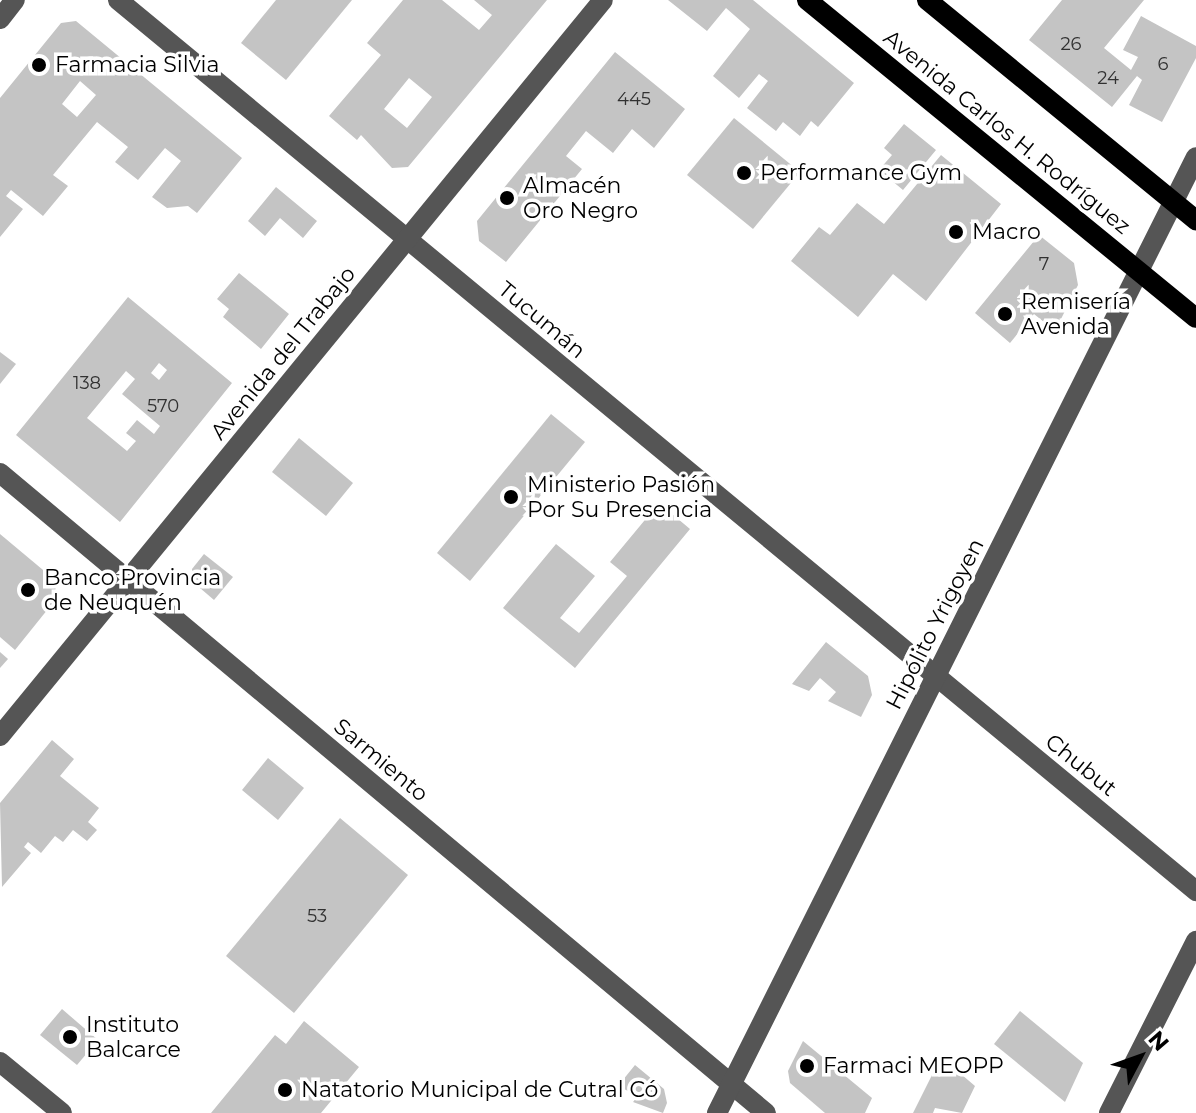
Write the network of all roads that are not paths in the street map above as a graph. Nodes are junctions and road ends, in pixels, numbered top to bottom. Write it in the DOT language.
graph roads {
  1 [pos="15,0"];
  2 [pos="118,0"];
  3 [pos="603,0"];
  4 [pos="807,0"];
  5 [pos="927,0"];
  6 [pos="0,19"];
  7 [pos="1196,157"];
  8 [pos="1173,202"];
  9 [pos="1196,220"];
  10 [pos="407,239"];
  11 [pos="1139,271"];
  12 [pos="1196,318"];
  13 [pos="0,473"];
  14 [pos="128,580"];
  15 [pos="935,677"];
  16 [pos="0,736"];
  17 [pos="1196,891"];
  18 [pos="1196,941"];
  19 [pos="0,1062"];
  20 [pos="731,1085"];
  21 [pos="62,1113"];
  22 [pos="717,1113"];
  23 [pos="766,1113"];
  24 [pos="1109,1113"];
  1 -- 6 [label="street"];
  2 -- 10 [label="street, Tucumán"];
  3 -- 10 [label="street, Avenida del Trabajo"];
  4 -- 11 [label="main road, Avenida Carlos H. Rodríguez"];
  5 -- 8 [label="main road"];
  7 -- 8 [label="street, Hipólito Yrigoyen"];
  8 -- 9 [label="main road"];
  8 -- 11 [label="street, Hipólito Yrigoyen"];
  10 -- 14 [label="street, Avenida del Trabajo"];
  10 -- 15 [label="street, Tucumán"];
  11 -- 12 [label="main road, Avenida Carlos H. Rodríguez"];
  11 -- 15 [label="street, Hipólito Yrigoyen"];
  13 -- 14 [label="street, Sarmiento"];
  14 -- 16 [label="street, Avenida del Trabajo"];
  14 -- 20 [label="street, Sarmiento"];
  15 -- 17 [label="street, Chubut"];
  15 -- 20 [label="street, Hipólito Yrigoyen"];
  18 -- 24 [label="street"];
  19 -- 21 [label="street"];
  20 -- 22 [label="street, Hipólito Yrigoyen"];
  20 -- 23 [label="street, Sarmiento"];
}
